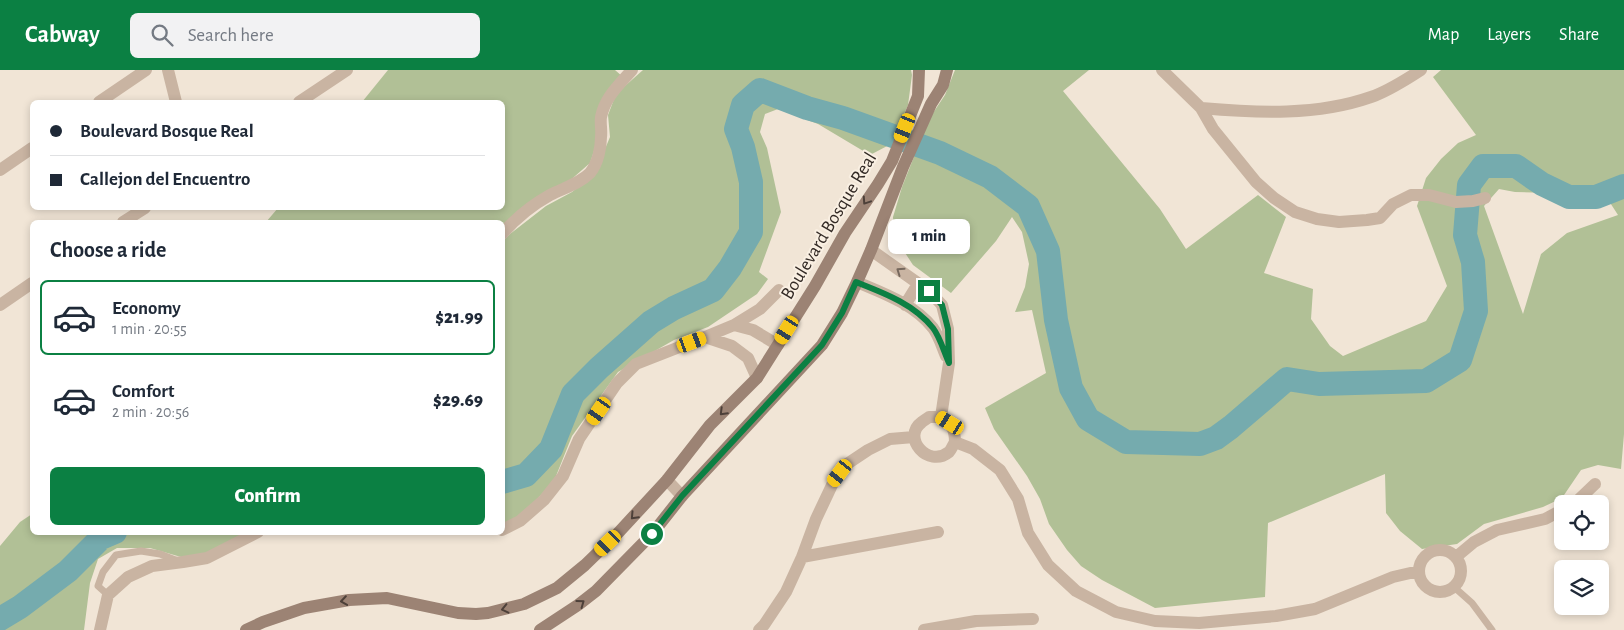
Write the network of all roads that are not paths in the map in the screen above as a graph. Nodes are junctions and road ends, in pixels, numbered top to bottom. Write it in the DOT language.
graph roads {
  1 [pos="146,70"];
  2 [pos="168,70"];
  3 [pos="347,70"];
  4 [pos="632,70"];
  5 [pos="918,70"];
  6 [pos="947,70"];
  7 [pos="1162,70"];
  8 [pos="1421,70"];
  9 [pos="102,100"];
  10 [pos="176,100"];
  11 [pos="302,100"];
  12 [pos="1201,108"];
  13 [pos="30,149"];
  14 [pos="897,164"];
  15 [pos="0,170"];
  16 [pos="1479,200"];
  17 [pos="142,210"];
  18 [pos="125,220"];
  19 [pos="505,231"];
  20 [pos="871,250"];
  21 [pos="856,282"];
  22 [pos="918,284"];
  23 [pos="30,285"];
  24 [pos="779,290"];
  25 [pos="905,305"];
  26 [pos="0,306"];
  27 [pos="734,325"];
  28 [pos="706,337"];
  29 [pos="778,345"];
  30 [pos="949,363"];
  31 [pos="758,378"];
  32 [pos="941,418"];
  33 [pos="914,437"];
  34 [pos="955,442"];
  35 [pos="667,480"];
  36 [pos="1595,484"];
  37 [pos="1583,495"];
  38 [pos="682,496"];
  39 [pos="1554,514"];
  40 [pos="505,528"];
  41 [pos="938,532"];
  42 [pos="252,535"];
  43 [pos="802,557"];
  44 [pos="1456,557"];
  45 [pos="183,562"];
  46 [pos="1419,571"];
  47 [pos="1454,587"];
  48 [pos="108,595"];
  49 [pos="1033,619"];
  50 [pos="100,630"];
  51 [pos="246,630"];
  52 [pos="540,630"];
  53 [pos="759,630"];
  54 [pos="924,630"];
  55 [pos="1492,630"];
  1 -- 9 [label="street"];
  2 -- 10 [label="street"];
  3 -- 11 [label="street"];
  4 -- 19 [label="street"];
  5 -- 14 [label="street, Boulevard Bosque Real"];
  6 -- 14 [label="street, Boulevard Bosque Real"];
  7 -- 12 [label="street"];
  8 -- 12 [label="street"];
  12 -- 16 [label="street"];
  13 -- 15 [label="street"];
  14 -- 20 [label="street, Boulevard Bosque Real"];
  14 -- 29 [label="street, Boulevard Bosque Real, one-way"];
  17 -- 18 [label="street"];
  20 -- 21 [label="street, Boulevard Bosque Real"];
  22 -- 20 [label="street, one-way"];
  21 -- 25 [label="street"];
  21 -- 38 [label="street, Boulevard Bosque Real"];
  22 -- 25 [label="street"];
  22 -- 30 [label="street"];
  23 -- 26 [label="street"];
  24 -- 27 [label="street"];
  25 -- 30 [label="street"];
  27 -- 28 [label="street"];
  27 -- 29 [label="street"];
  28 -- 31 [label="street"];
  28 -- 40 [label="street"];
  29 -- 31 [label="street, Boulevard Bosque Real"];
  30 -- 32 [label="street"];
  31 -- 35 [label="street, Boulevard Bosque Real, one-way"];
  32 -- 33 [label="street"];
  32 -- 34 [label="street"];
  33 -- 34 [label="street"];
  33 -- 43 [label="street"];
  34 -- 46 [label="street"];
  35 -- 38 [label="street"];
  35 -- 51 [label="street, Boulevard Bosque Real, one-way"];
  36 -- 37 [label="street"];
  52 -- 38 [label="street, Boulevard Bosque Real, one-way"];
  39 -- 44 [label="street"];
  41 -- 43 [label="street"];
  42 -- 45 [label="street"];
  43 -- 53 [label="street"];
  44 -- 46 [label="street"];
  44 -- 47 [label="street"];
  45 -- 48 [label="street"];
  45 -- 48 [label="lane"];
  46 -- 47 [label="street"];
  47 -- 55 [label="lane"];
  48 -- 50 [label="street"];
  49 -- 54 [label="street"];
}
